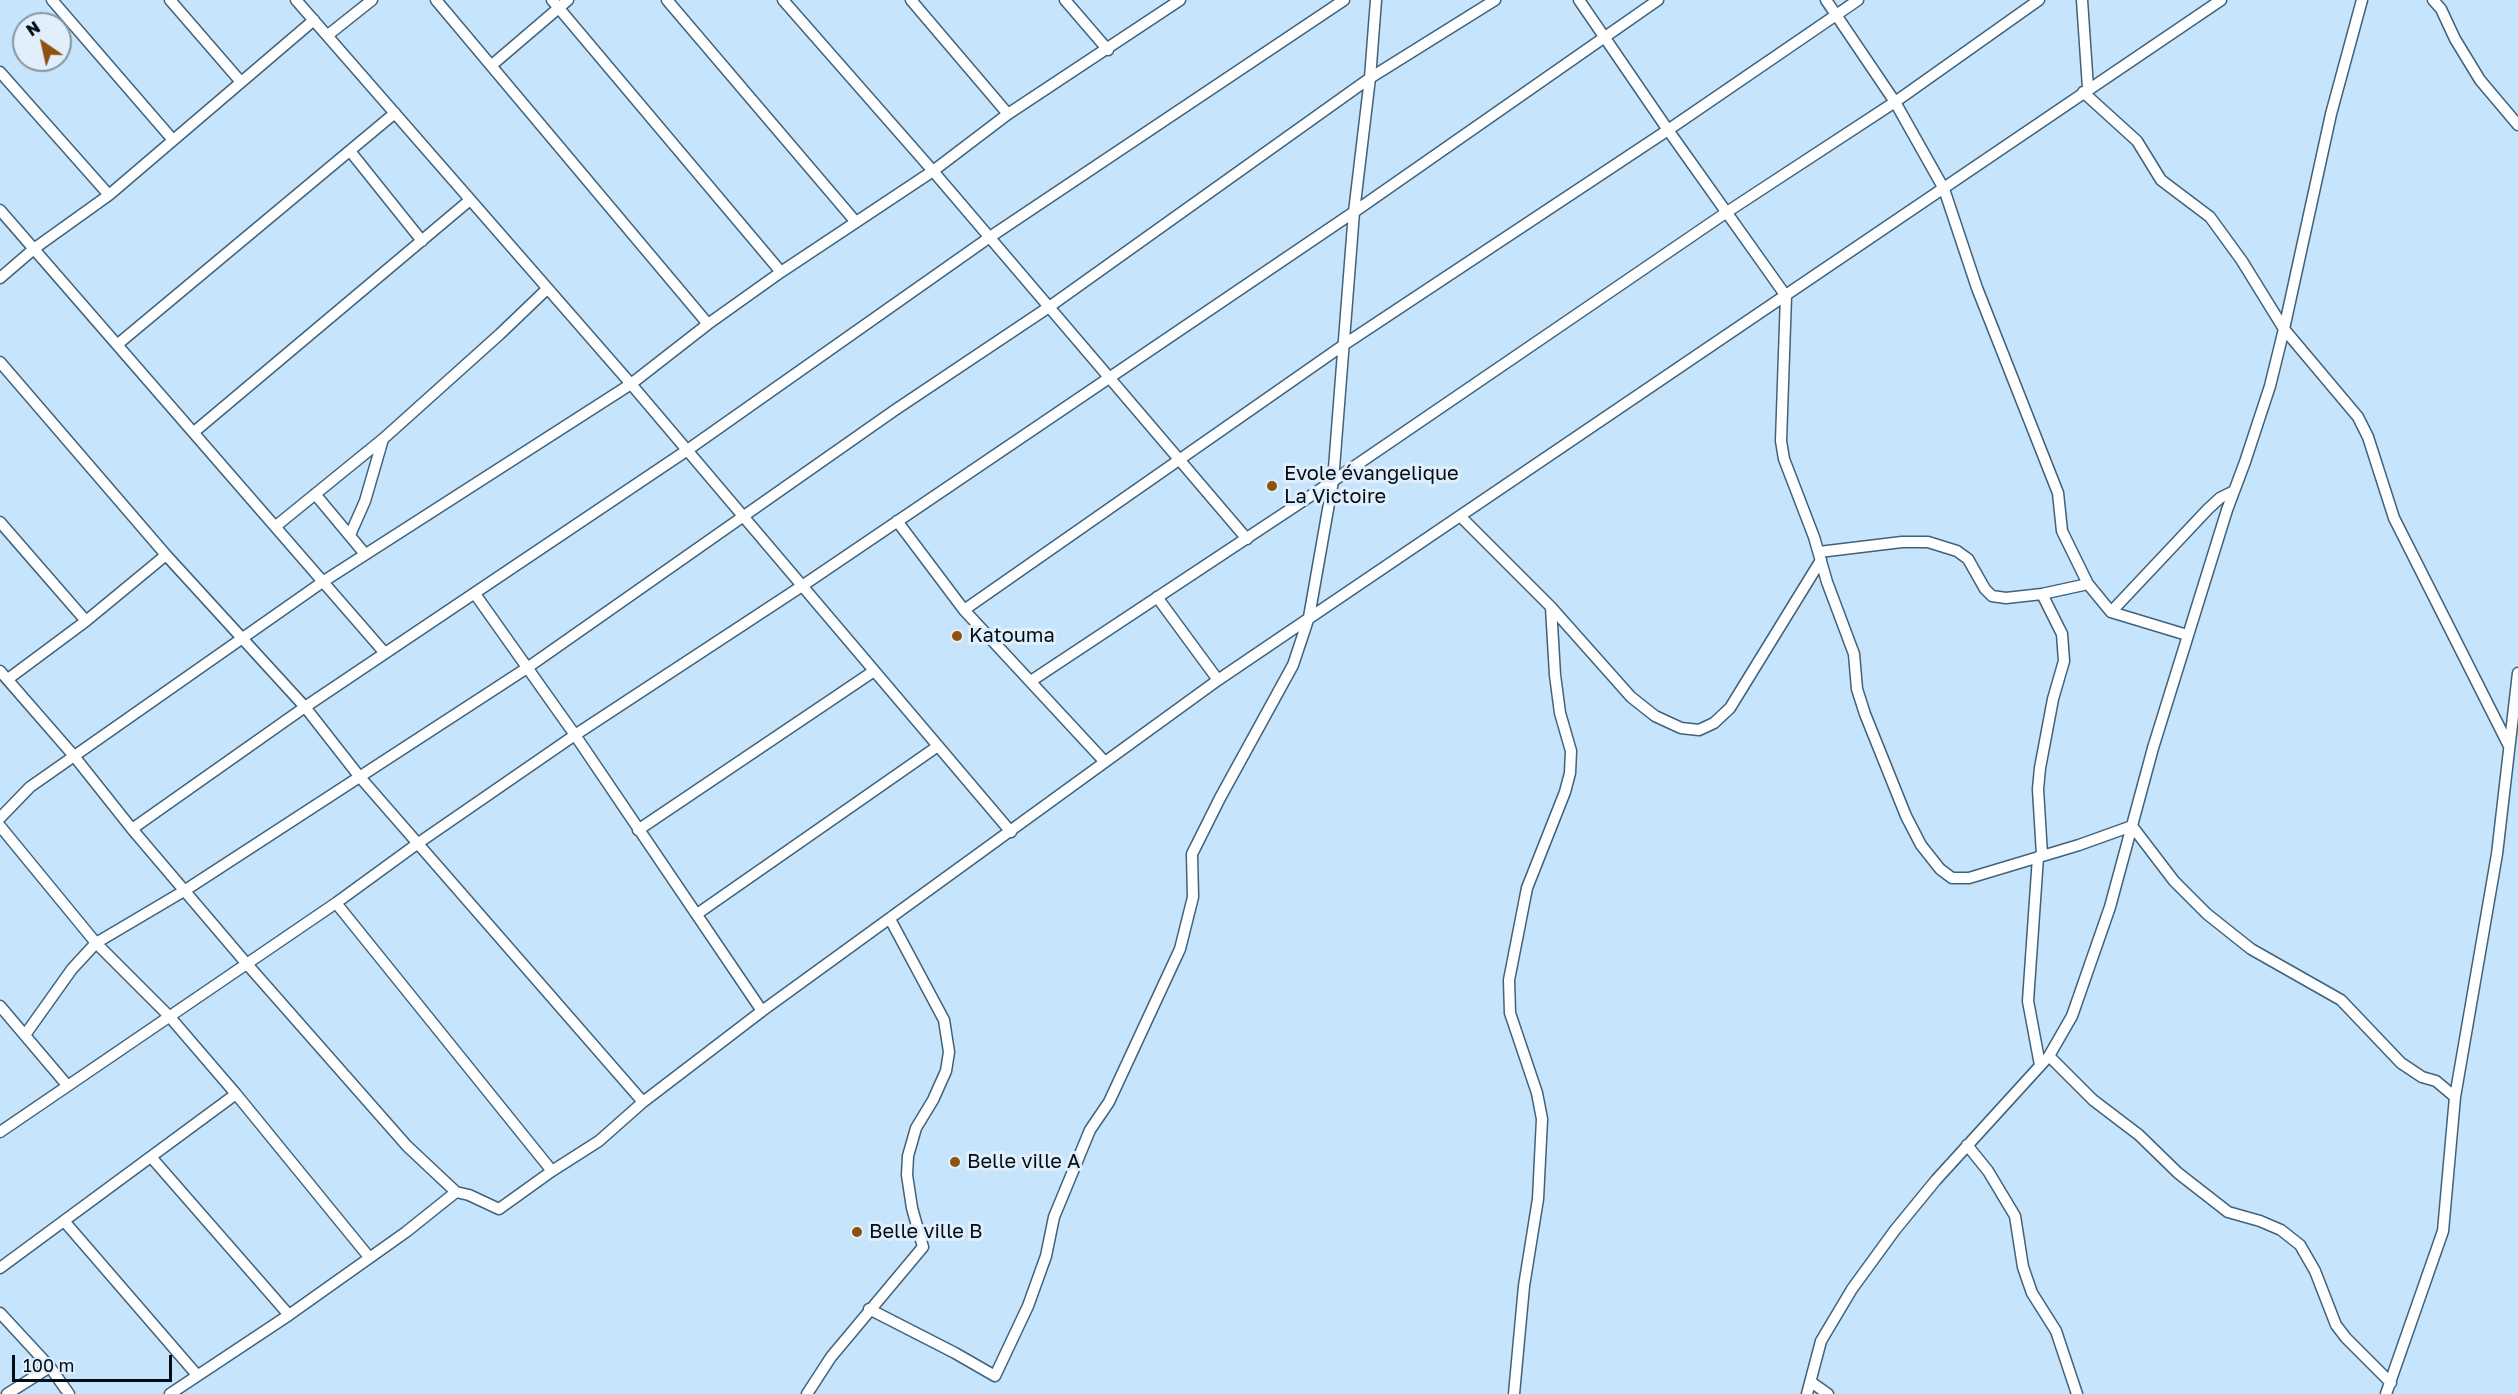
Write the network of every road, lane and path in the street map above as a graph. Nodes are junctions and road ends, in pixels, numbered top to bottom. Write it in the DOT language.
graph roads {
  1 [pos="52,0"];
  2 [pos="170,0"];
  3 [pos="296,0"];
  4 [pos="372,0"];
  5 [pos="436,0"];
  6 [pos="568,0"];
  7 [pos="667,0"];
  8 [pos="783,0"];
  9 [pos="911,0"];
  10 [pos="1065,0"];
  11 [pos="1180,0"];
  12 [pos="1344,0"];
  13 [pos="1376,0"];
  14 [pos="1496,0"];
  15 [pos="1579,0"];
  16 [pos="1658,0"];
  17 [pos="1826,0"];
  18 [pos="1858,0"];
  19 [pos="2039,0"];
  20 [pos="2082,0"];
  21 [pos="2202,0"];
  22 [pos="2221,0"];
  23 [pos="2362,0"];
  24 [pos="2433,0"];
  25 [pos="556,4"];
  26 [pos="2201,13"];
  27 [pos="1836,15"];
  28 [pos="314,20"];
  29 [pos="328,35"];
  30 [pos="1606,37"];
  31 [pos="1108,50"];
  32 [pos="492,65"];
  33 [pos="0,72"];
  34 [pos="1370,78"];
  35 [pos="241,82"];
  36 [pos="2085,90"];
  37 [pos="1895,102"];
  38 [pos="395,113"];
  39 [pos="1008,114"];
  40 [pos="2518,125"];
  41 [pos="1668,130"];
  42 [pos="173,140"];
  43 [pos="350,151"];
  44 [pos="933,171"];
  45 [pos="1944,189"];
  46 [pos="109,195"];
  47 [pos="470,200"];
  48 [pos="0,210"];
  49 [pos="1354,212"];
  50 [pos="1727,212"];
  51 [pos="855,221"];
  52 [pos="990,237"];
  53 [pos="422,241"];
  54 [pos="35,248"];
  55 [pos="781,272"];
  56 [pos="0,278"];
  57 [pos="547,289"];
  58 [pos="1786,296"];
  59 [pos="1049,307"];
  60 [pos="708,324"];
  61 [pos="2284,329"];
  62 [pos="118,344"];
  63 [pos="1346,344"];
  64 [pos="0,362"];
  65 [pos="1109,377"];
  66 [pos="631,384"];
  67 [pos="194,432"];
  68 [pos="383,439"];
  69 [pos="686,451"];
  70 [pos="1179,461"];
  71 [pos="1333,481"];
  72 [pos="2234,491"];
  73 [pos="315,494"];
  74 [pos="1460,516"];
  75 [pos="744,518"];
  76 [pos="897,521"];
  77 [pos="0,522"];
  78 [pos="276,526"];
  79 [pos="350,535"];
  80 [pos="1247,539"];
  81 [pos="365,554"];
  82 [pos="166,555"];
  83 [pos="1820,556"];
  84 [pos="324,581"];
  85 [pos="2088,584"];
  86 [pos="802,586"];
  87 [pos="475,594"];
  88 [pos="2042,594"];
  89 [pos="1157,597"];
  90 [pos="1551,607"];
  91 [pos="964,610"];
  92 [pos="2111,612"];
  93 [pos="1309,617"];
  94 [pos="86,621"];
  95 [pos="2187,635"];
  96 [pos="243,638"];
  97 [pos="384,652"];
  98 [pos="527,668"];
  99 [pos="874,671"];
  100 [pos="2518,673"];
  101 [pos="4,675"];
  102 [pos="1218,680"];
  103 [pos="1031,681"];
  104 [pos="305,707"];
  105 [pos="575,735"];
  106 [pos="938,746"];
  107 [pos="2510,746"];
  108 [pos="74,756"];
  109 [pos="1104,761"];
  110 [pos="359,776"];
  111 [pos="0,818"];
  112 [pos="0,826"];
  113 [pos="2132,826"];
  114 [pos="132,830"];
  115 [pos="639,830"];
  116 [pos="1011,832"];
  117 [pos="417,844"];
  118 [pos="2040,856"];
  119 [pos="184,891"];
  120 [pos="336,903"];
  121 [pos="696,914"];
  122 [pos="890,919"];
  123 [pos="96,943"];
  124 [pos="246,963"];
  125 [pos="0,1006"];
  126 [pos="762,1011"];
  127 [pos="168,1016"];
  128 [pos="25,1035"];
  129 [pos="2049,1056"];
  130 [pos="2040,1065"];
  131 [pos="67,1085"];
  132 [pos="236,1094"];
  133 [pos="2455,1097"];
  134 [pos="643,1102"];
  135 [pos="0,1132"];
  136 [pos="1967,1145"];
  137 [pos="151,1157"];
  138 [pos="552,1171"];
  139 [pos="456,1192"];
  140 [pos="64,1221"];
  141 [pos="369,1257"];
  142 [pos="0,1268"];
  143 [pos="869,1309"];
  144 [pos="0,1313"];
  145 [pos="289,1316"];
  146 [pos="50,1367"];
  147 [pos="197,1376"];
  148 [pos="1811,1382"];
  149 [pos="2391,1383"];
  150 [pos="7,1394"];
  151 [pos="69,1394"];
  152 [pos="170,1394"];
  153 [pos="807,1394"];
  154 [pos="1514,1394"];
  155 [pos="1807,1394"];
  156 [pos="1828,1394"];
  157 [pos="2077,1394"];
  158 [pos="2386,1394"];
  1 -- 42 [label="street"];
  2 -- 35 [label="street"];
  3 -- 28 [label="street"];
  4 -- 29 [label="street"];
  5 -- 32 [label="street"];
  6 -- 25 [label="street"];
  7 -- 51 [label="street"];
  8 -- 44 [label="street"];
  9 -- 39 [label="street"];
  10 -- 31 [label="street"];
  11 -- 31 [label="street"];
  12 -- 52 [label="street"];
  13 -- 34 [label="street"];
  14 -- 34 [label="street"];
  15 -- 30 [label="street"];
  16 -- 30 [label="street"];
  17 -- 27 [label="street"];
  18 -- 27 [label="street"];
  19 -- 37 [label="street"];
  20 -- 36 [label="street"];
  21 -- 26 [label="street"];
  22 -- 26 [label="street"];
  23 -- 61 [label="street"];
  24 -- 40 [label="street"];
  25 -- 32 [label="street"];
  25 -- 55 [label="street"];
  26 -- 36 [label="street"];
  27 -- 37 [label="street"];
  27 -- 41 [label="street"];
  28 -- 29 [label="street"];
  28 -- 35 [label="street"];
  29 -- 38 [label="street"];
  30 -- 41 [label="street"];
  30 -- 49 [label="street"];
  31 -- 39 [label="street"];
  32 -- 60 [label="street"];
  33 -- 46 [label="street"];
  34 -- 49 [label="street"];
  34 -- 59 [label="street"];
  35 -- 42 [label="street"];
  36 -- 45 [label="street"];
  36 -- 61 [label="street"];
  37 -- 45 [label="street"];
  37 -- 50 [label="street"];
  38 -- 43 [label="street"];
  38 -- 47 [label="street"];
  39 -- 44 [label="street"];
  41 -- 50 [label="street"];
  41 -- 63 [label="street"];
  42 -- 46 [label="street"];
  43 -- 53 [label="street"];
  43 -- 62 [label="street"];
  44 -- 51 [label="street"];
  44 -- 52 [label="street"];
  45 -- 58 [label="street"];
  45 -- 85 [label="street"];
  46 -- 54 [label="street"];
  47 -- 53 [label="street"];
  47 -- 57 [label="street"];
  48 -- 54 [label="street"];
  49 -- 63 [label="street"];
  49 -- 65 [label="street"];
  50 -- 58 [label="street"];
  50 -- 71 [label="street"];
  51 -- 55 [label="street"];
  52 -- 59 [label="street"];
  52 -- 69 [label="street"];
  53 -- 67 [label="street"];
  54 -- 56 [label="street"];
  54 -- 62 [label="street"];
  55 -- 60 [label="street"];
  57 -- 66 [label="street"];
  57 -- 68 [label="street"];
  58 -- 74 [label="street"];
  58 -- 83 [label="street"];
  59 -- 65 [label="street"];
  59 -- 75 [label="street"];
  60 -- 66 [label="street"];
  61 -- 72 [label="street"];
  61 -- 107 [label="street"];
  62 -- 67 [label="street"];
  63 -- 70 [label="street"];
  63 -- 71 [label="street"];
  64 -- 82 [label="street"];
  65 -- 70 [label="street"];
  65 -- 76 [label="street"];
  66 -- 69 [label="street"];
  66 -- 81 [label="street"];
  67 -- 78 [label="street"];
  68 -- 73 [label="street"];
  68 -- 79 [label="street"];
  69 -- 75 [label="street"];
  69 -- 87 [label="street"];
  70 -- 80 [label="street"];
  70 -- 91 [label="street"];
  71 -- 80 [label="street"];
  71 -- 93 [label="street"];
  72 -- 92 [label="street"];
  72 -- 95 [label="street"];
  73 -- 78 [label="street"];
  73 -- 79 [label="street"];
  74 -- 90 [label="street"];
  74 -- 93 [label="street"];
  75 -- 86 [label="street"];
  75 -- 98 [label="street"];
  76 -- 86 [label="street"];
  76 -- 91 [label="street"];
  77 -- 94 [label="street"];
  78 -- 84 [label="street"];
  79 -- 81 [label="street"];
  80 -- 89 [label="street"];
  81 -- 84 [label="street"];
  82 -- 94 [label="street"];
  82 -- 96 [label="street"];
  83 -- 88 [label="street"];
  83 -- 90 [label="street"];
  83 -- 118 [label="street"];
  84 -- 96 [label="street"];
  84 -- 97 [label="street"];
  85 -- 88 [label="street"];
  85 -- 92 [label="street"];
  86 -- 99 [label="street"];
  86 -- 105 [label="street"];
  87 -- 97 [label="street"];
  87 -- 98 [label="street"];
  88 -- 118 [label="street"];
  89 -- 102 [label="street"];
  89 -- 103 [label="street"];
  90 -- 154 [label="street"];
  91 -- 103 [label="street"];
  92 -- 95 [label="street"];
  93 -- 102 [label="street"];
  93 -- 143 [label="street"];
  94 -- 101 [label="street"];
  95 -- 113 [label="street"];
  96 -- 104 [label="street"];
  96 -- 108 [label="street"];
  97 -- 104 [label="street"];
  98 -- 105 [label="street"];
  98 -- 110 [label="street"];
  99 -- 106 [label="street"];
  99 -- 115 [label="street"];
  100 -- 107 [label="street"];
  101 -- 108 [label="street"];
  102 -- 109 [label="street"];
  103 -- 109 [label="street"];
  104 -- 110 [label="street"];
  104 -- 114 [label="street"];
  105 -- 115 [label="street"];
  105 -- 117 [label="street"];
  106 -- 116 [label="street"];
  106 -- 121 [label="street"];
  107 -- 133 [label="street"];
  108 -- 111 [label="street"];
  108 -- 114 [label="street"];
  109 -- 116 [label="street"];
  110 -- 117 [label="street"];
  110 -- 119 [label="street"];
  112 -- 123 [label="street"];
  113 -- 118 [label="street"];
  113 -- 129 [label="street"];
  113 -- 133 [label="street"];
  114 -- 119 [label="street"];
  115 -- 121 [label="street"];
  116 -- 122 [label="street"];
  117 -- 120 [label="street"];
  117 -- 134 [label="street"];
  118 -- 130 [label="street"];
  119 -- 123 [label="street"];
  119 -- 124 [label="street"];
  120 -- 124 [label="street"];
  120 -- 138 [label="street"];
  121 -- 126 [label="street"];
  122 -- 126 [label="street"];
  122 -- 143 [label="street"];
  123 -- 127 [label="street"];
  123 -- 128 [label="street"];
  124 -- 127 [label="street"];
  124 -- 139 [label="street"];
  125 -- 128 [label="street"];
  126 -- 134 [label="street"];
  127 -- 131 [label="street"];
  127 -- 132 [label="street"];
  128 -- 131 [label="street"];
  129 -- 130 [label="street"];
  129 -- 149 [label="street"];
  130 -- 136 [label="street"];
  131 -- 135 [label="street"];
  132 -- 137 [label="street"];
  132 -- 141 [label="street"];
  133 -- 149 [label="street"];
  134 -- 138 [label="street"];
  136 -- 148 [label="street"];
  136 -- 157 [label="street"];
  137 -- 140 [label="street"];
  137 -- 145 [label="street"];
  138 -- 139 [label="street"];
  139 -- 141 [label="street"];
  140 -- 142 [label="street"];
  140 -- 147 [label="street"];
  141 -- 145 [label="street"];
  143 -- 153 [label="street"];
  144 -- 146 [label="street"];
  145 -- 147 [label="street"];
  146 -- 150 [label="street"];
  146 -- 151 [label="street"];
  147 -- 152 [label="street"];
  148 -- 155 [label="street"];
  148 -- 156 [label="street"];
  149 -- 158 [label="street"];
}
